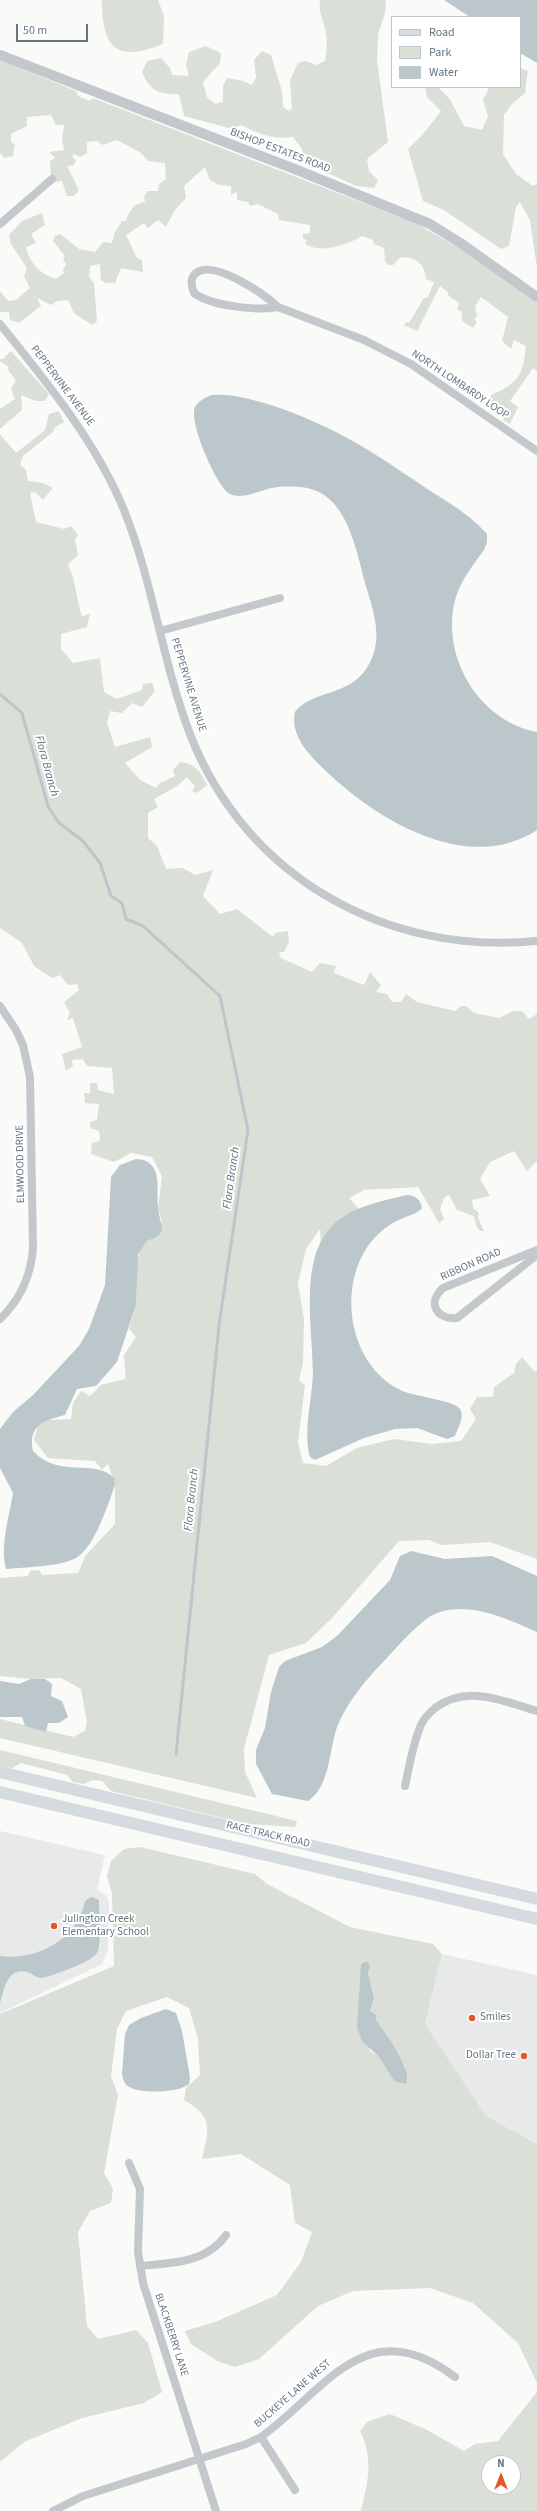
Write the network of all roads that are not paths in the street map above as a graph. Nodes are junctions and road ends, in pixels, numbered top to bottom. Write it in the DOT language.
graph roads {
  1 [pos="0,55"];
  2 [pos="52,179"];
  3 [pos="0,224"];
  4 [pos="537,297"];
  5 [pos="278,307"];
  6 [pos="0,324"];
  7 [pos="537,451"];
  8 [pos="280,598"];
  9 [pos="160,631"];
  10 [pos="537,941"];
  11 [pos="0,1006"];
  12 [pos="537,1250"];
  13 [pos="537,1254"];
  14 [pos="0,1319"];
  15 [pos="537,1712"];
  16 [pos="0,1772"];
  17 [pos="405,1786"];
  18 [pos="0,1792"];
  19 [pos="536,1899"];
  20 [pos="534,1918"];
  21 [pos="129,2163"];
  22 [pos="226,2235"];
  23 [pos="140,2266"];
  24 [pos="455,2376"];
  25 [pos="261,2437"];
  26 [pos="199,2459"];
  27 [pos="295,2490"];
  28 [pos="54,2511"];
  29 [pos="216,2511"];
  1 -- 4 [label="street, BISHOP ESTATES ROAD"];
  2 -- 3 [label="street"];
  5 -- 5 [label="street, NORTH LOMBARDY LOOP"];
  5 -- 7 [label="street, NORTH LOMBARDY LOOP"];
  6 -- 9 [label="street, PEPPERVINE AVENUE"];
  8 -- 9 [label="street"];
  9 -- 10 [label="street, PEPPERVINE AVENUE"];
  11 -- 14 [label="street, ELMWOOD DRIVE"];
  12 -- 13 [label="street, RIBBON ROAD"];
  15 -- 17 [label="street"];
  16 -- 19 [label="main road, RACE TRACK ROAD"];
  18 -- 20 [label="main road, RACE TRACK ROAD"];
  19 -- 20 [label="main road"];
  21 -- 23 [label="street, BLACKBERRY LANE"];
  22 -- 23 [label="street"];
  23 -- 26 [label="street, BLACKBERRY LANE"];
  24 -- 25 [label="street, BUCKEYE LANE WEST"];
  25 -- 26 [label="street, BUCKEYE LANE WEST"];
  25 -- 27 [label="street"];
  26 -- 28 [label="street, BUCKEYE LANE WEST"];
  26 -- 29 [label="street, BLACKBERRY LANE"];
}
